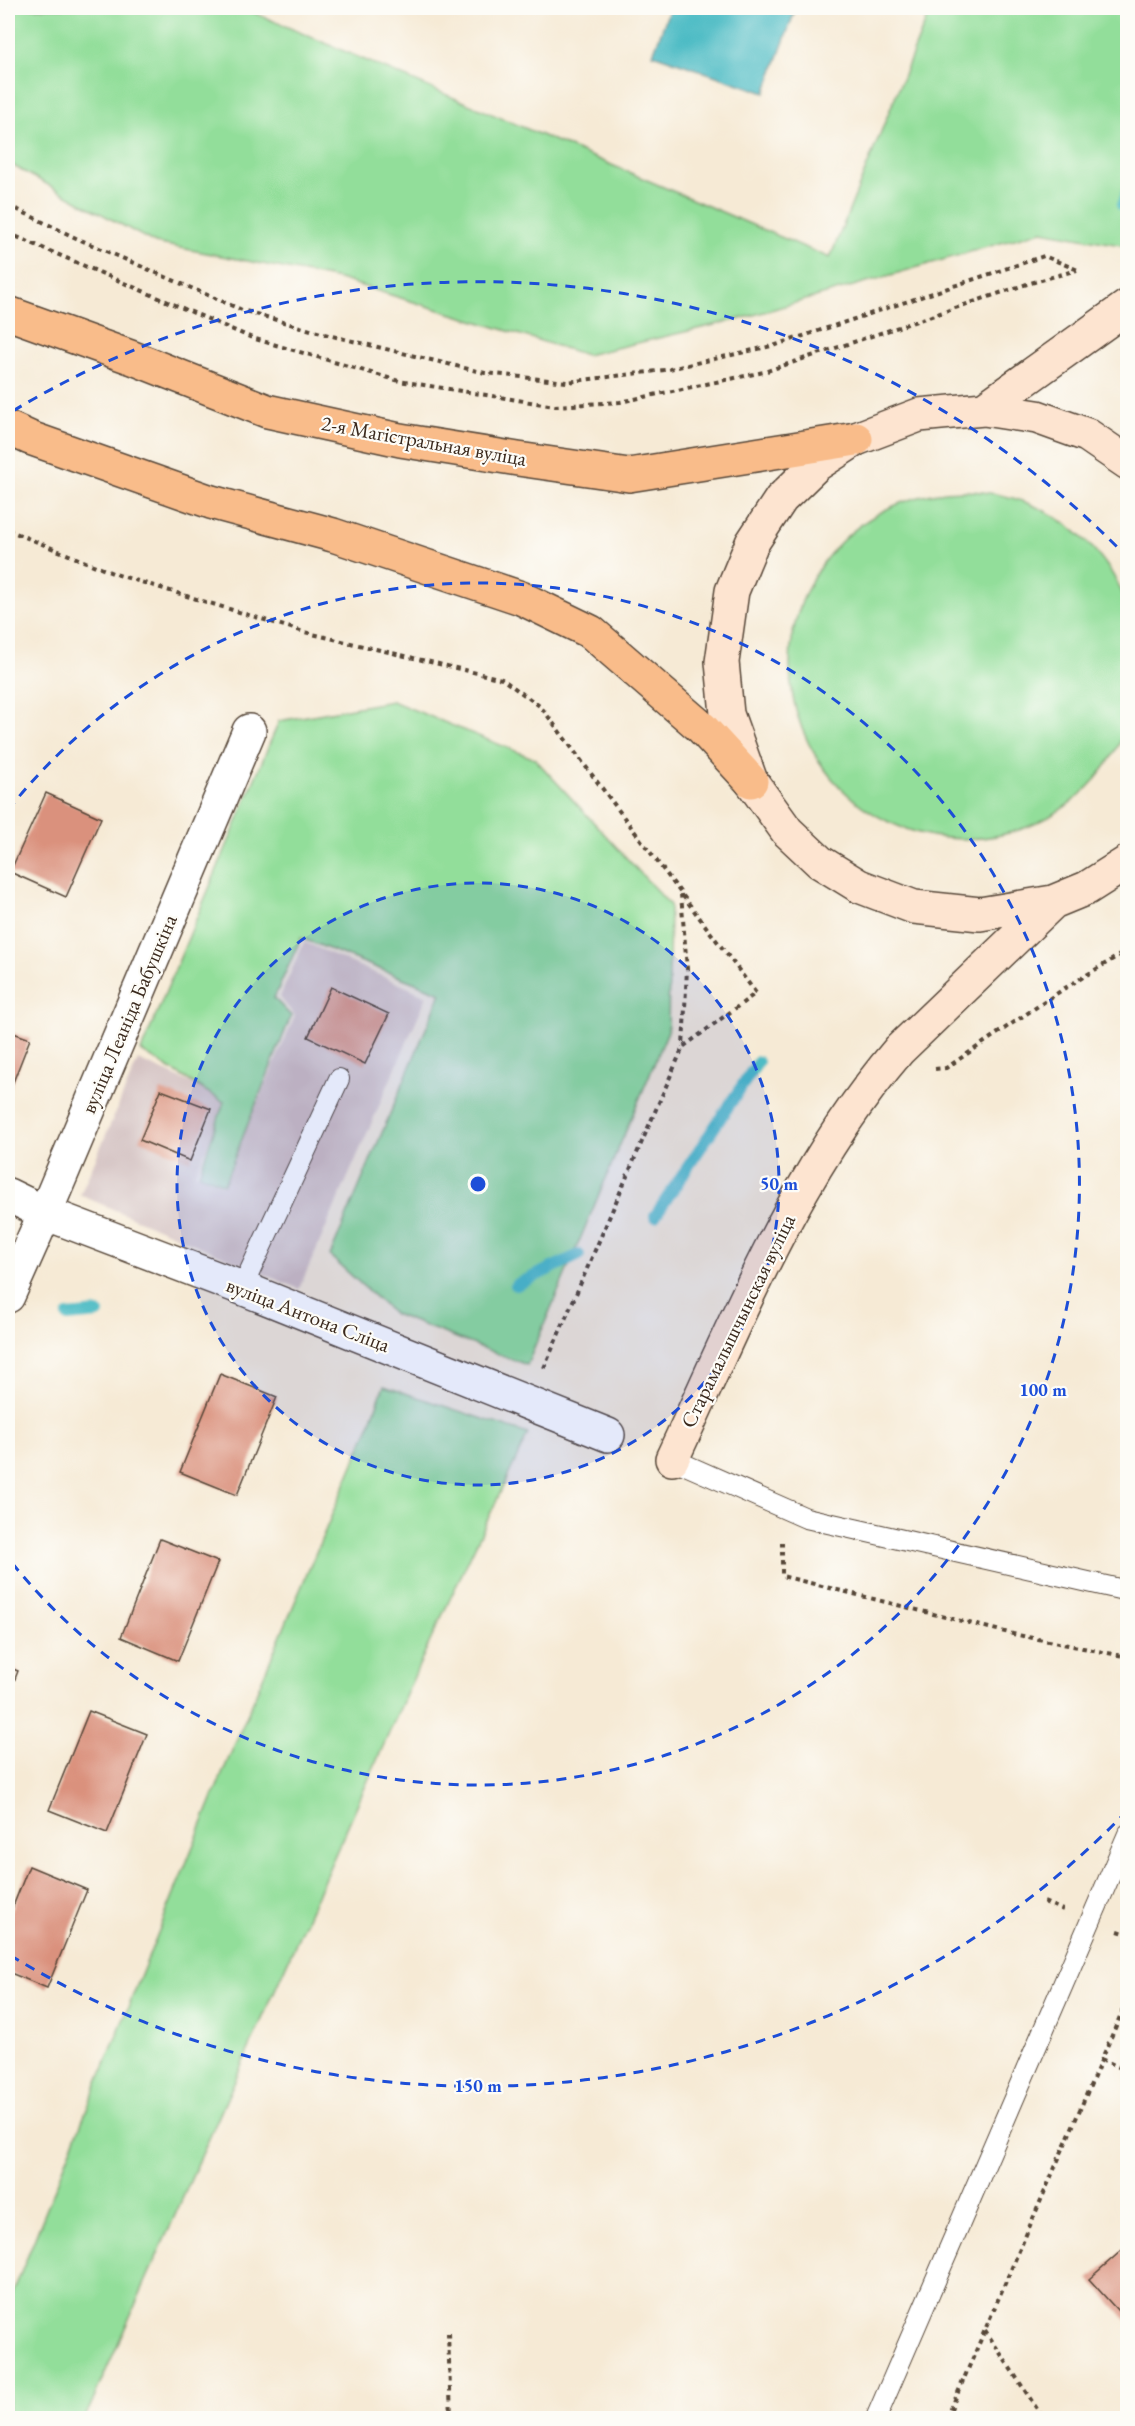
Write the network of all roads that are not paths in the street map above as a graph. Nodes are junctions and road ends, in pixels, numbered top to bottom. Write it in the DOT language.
graph roads {
  1 [pos="1128,306"];
  2 [pos="8,313"];
  3 [pos="984,409"];
  4 [pos="8,428"];
  5 [pos="856,439"];
  6 [pos="1128,463"];
  7 [pos="249,731"];
  8 [pos="752,781"];
  9 [pos="1128,862"];
  10 [pos="1053,902"];
  11 [pos="339,1079"];
  12 [pos="8,1195"];
  13 [pos="45,1214"];
  14 [pos="242,1288"];
  15 [pos="8,1296"];
  16 [pos="608,1435"];
  17 [pos="672,1459"];
  18 [pos="1128,1591"];
  19 [pos="1128,1834"];
  20 [pos="876,2418"];
  1 -- 3 [label="main road"];
  2 -- 5 [label="main road, 2-я Магістральная вуліца"];
  3 -- 5 [label="main road"];
  3 -- 6 [label="main road"];
  4 -- 8 [label="main road"];
  5 -- 8 [label="main road"];
  7 -- 13 [label="street, вуліца Леаніда Бабушкіна"];
  8 -- 10 [label="main road"];
  9 -- 10 [label="main road"];
  10 -- 17 [label="main road, Старамалышчынская вуліца"];
  11 -- 14 [label="lane"];
  12 -- 13 [label="street, вуліца Антона Сліца"];
  13 -- 14 [label="street, вуліца Антона Сліца"];
  13 -- 15 [label="street, вуліца Леаніда Бабушкіна"];
  14 -- 16 [label="street, вуліца Антона Сліца"];
  17 -- 18 [label="lane"];
  19 -- 20 [label="lane"];
}
